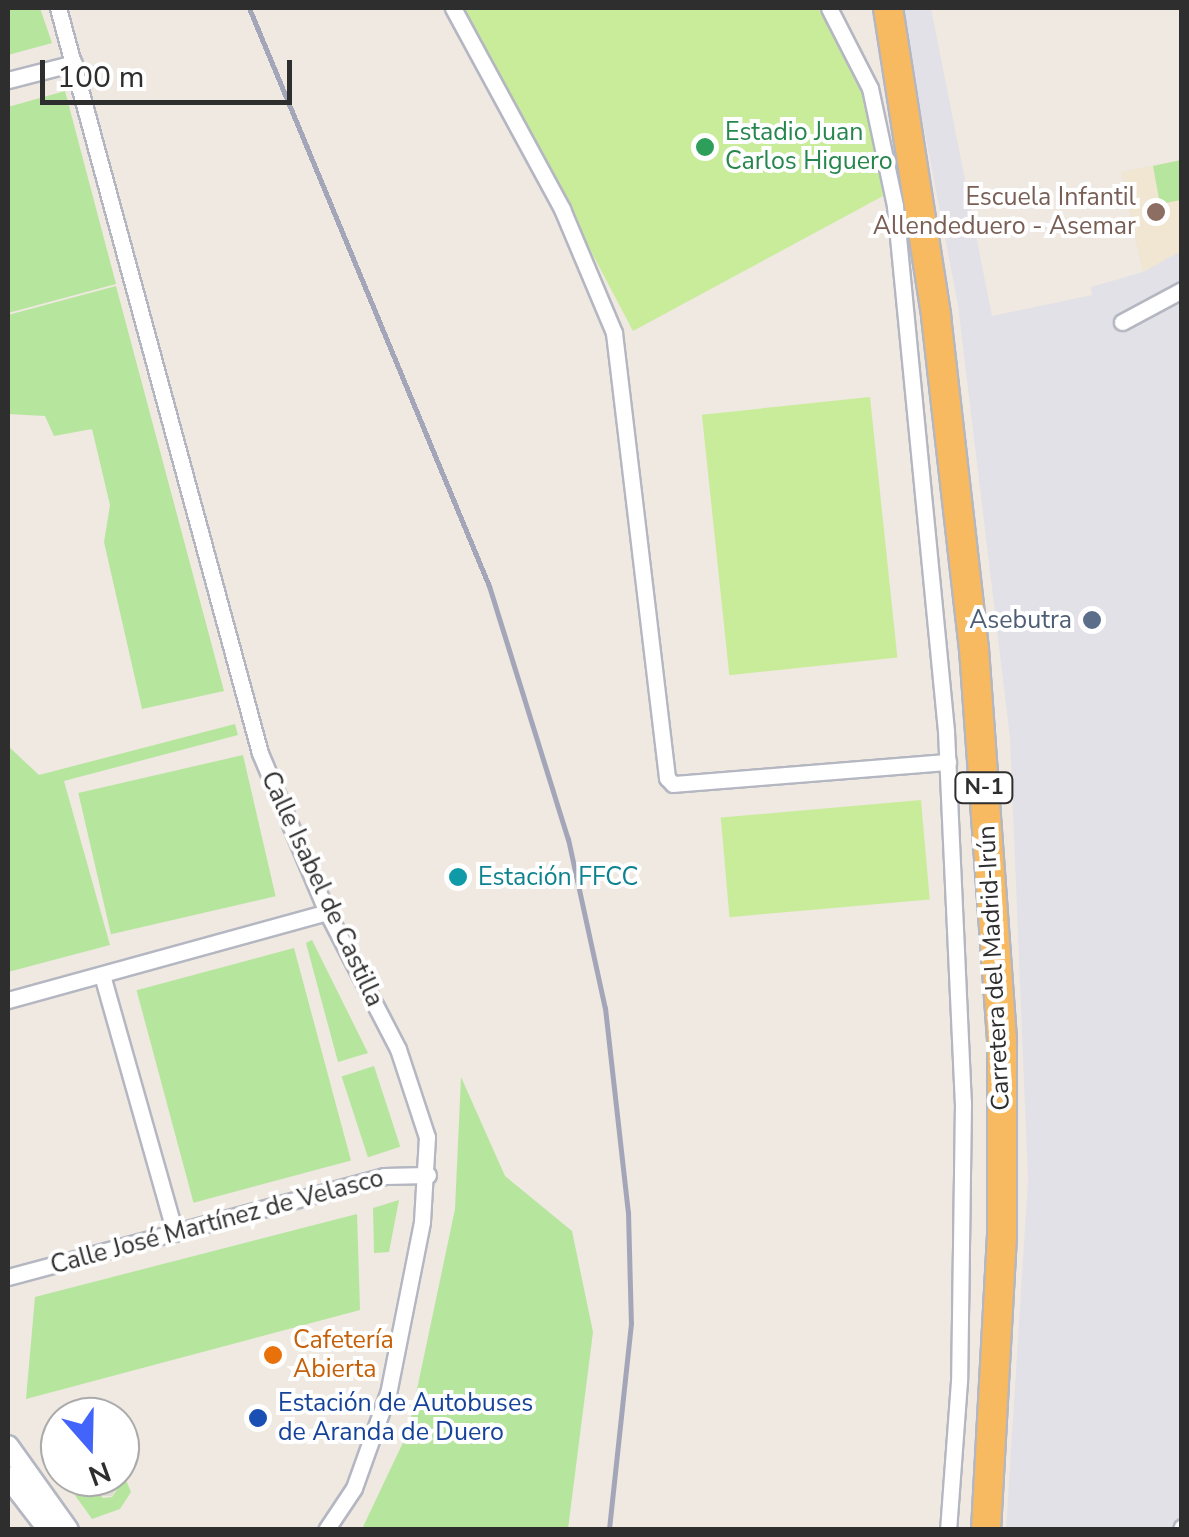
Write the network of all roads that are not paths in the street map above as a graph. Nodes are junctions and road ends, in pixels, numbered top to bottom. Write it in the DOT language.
graph roads {
  1 [pos="58,8"];
  2 [pos="453,8"];
  3 [pos="829,8"];
  4 [pos="885,10"];
  5 [pos="74,63"];
  6 [pos="8,80"];
  7 [pos="1182,290"];
  8 [pos="1122,322"];
  9 [pos="948,762"];
  10 [pos="328,912"];
  11 [pos="102,975"];
  12 [pos="8,1000"];
  13 [pos="428,1175"];
  14 [pos="175,1232"];
  15 [pos="8,1278"];
  16 [pos="8,1446"];
  17 [pos="8,1477"];
  18 [pos="49,1530"];
  19 [pos="68,1530"];
  20 [pos="326,1530"];
  21 [pos="948,1530"];
  22 [pos="986,1530"];
  1 -- 5 [label="street, Calle Isabel de Castilla"];
  2 -- 9 [label="street"];
  3 -- 9 [label="street"];
  4 -- 22 [label="highway, Carretera del Madrid-Irún / N-1"];
  5 -- 6 [label="street"];
  5 -- 10 [label="street, Calle Isabel de Castilla"];
  7 -- 8 [label="street"];
  9 -- 21 [label="street"];
  10 -- 11 [label="street"];
  10 -- 13 [label="street, Calle Isabel de Castilla"];
  11 -- 12 [label="street"];
  11 -- 14 [label="street"];
  13 -- 14 [label="street, Calle José Martínez de Velasco"];
  13 -- 20 [label="street, Calle Isabel de Castilla"];
  14 -- 15 [label="street, Calle José Martínez de Velasco"];
  16 -- 19 [label="street"];
  17 -- 18 [label="street"];
}
